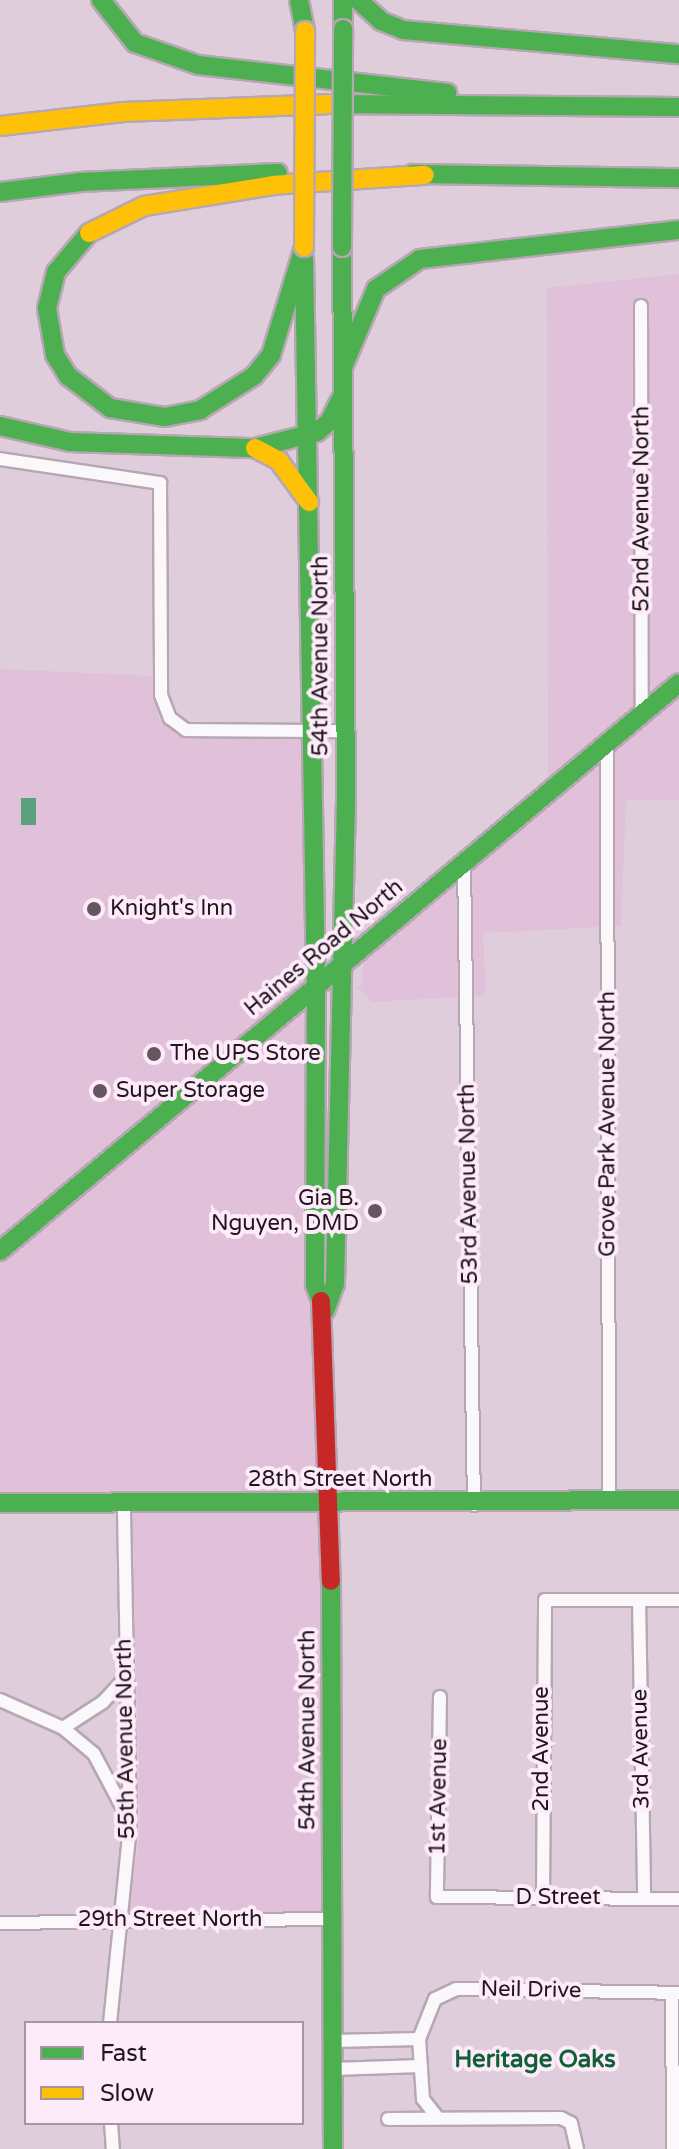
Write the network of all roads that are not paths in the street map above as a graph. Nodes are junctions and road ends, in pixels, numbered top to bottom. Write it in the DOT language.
graph roads {
  1 [pos="101,0"];
  2 [pos="299,0"];
  3 [pos="305,0"];
  4 [pos="343,0"];
  5 [pos="358,0"];
  6 [pos="305,31"];
  7 [pos="679,54"];
  8 [pos="588,107"];
  9 [pos="679,107"];
  10 [pos="0,126"];
  11 [pos="425,175"];
  12 [pos="679,178"];
  13 [pos="0,192"];
  14 [pos="679,230"];
  15 [pos="304,247"];
  16 [pos="641,306"];
  17 [pos="343,367"];
  18 [pos="343,394"];
  19 [pos="0,426"];
  20 [pos="308,436"];
  21 [pos="255,448"];
  22 [pos="0,459"];
  23 [pos="309,502"];
  24 [pos="679,683"];
  25 [pos="642,712"];
  26 [pos="312,731"];
  27 [pos="346,731"];
  28 [pos="607,745"];
  29 [pos="464,863"];
  30 [pos="343,965"];
  31 [pos="316,986"];
  32 [pos="0,1251"];
  33 [pos="325,1311"];
  34 [pos="679,1500"];
  35 [pos="609,1502"];
  36 [pos="0,1503"];
  37 [pos="124,1503"];
  38 [pos="331,1505"];
  39 [pos="474,1505"];
  40 [pos="639,1600"];
  41 [pos="679,1600"];
  42 [pos="126,1677"];
  43 [pos="440,1697"];
  44 [pos="0,1700"];
  45 [pos="63,1728"];
  46 [pos="130,1825"];
  47 [pos="437,1897"];
  48 [pos="543,1898"];
  49 [pos="644,1899"];
  50 [pos="679,1899"];
  51 [pos="120,1919"];
  52 [pos="333,1919"];
  53 [pos="3,1921"];
  54 [pos="676,1993"];
  55 [pos="110,2021"];
  56 [pos="419,2039"];
  57 [pos="333,2041"];
  58 [pos="421,2066"];
  59 [pos="333,2069"];
  60 [pos="437,2117"];
  61 [pos="388,2119"];
  62 [pos="111,2125"];
  63 [pos="113,2149"];
  64 [pos="333,2149"];
  65 [pos="577,2149"];
  66 [pos="673,2149"];
  1 -- 8 [label="main road"];
  2 -- 6 [label="main road"];
  3 -- 6 [label="main road, 54th Avenue North"];
  4 -- 17 [label="main road, 54th Avenue North, bridge"];
  5 -- 7 [label="main road"];
  6 -- 15 [label="main road, 54th Avenue North, bridge"];
  8 -- 9 [label="main road"];
  8 -- 10 [label="main road"];
  11 -- 12 [label="main road"];
  11 -- 13 [label="main road"];
  11 -- 15 [label="main road"];
  14 -- 17 [label="main road"];
  15 -- 20 [label="main road, 54th Avenue North"];
  16 -- 25 [label="street, 52nd Avenue North"];
  17 -- 18 [label="main road, 54th Avenue North"];
  18 -- 20 [label="main road"];
  18 -- 27 [label="main road, 54th Avenue North"];
  19 -- 21 [label="main road"];
  20 -- 21 [label="main road"];
  20 -- 23 [label="main road, 54th Avenue North"];
  21 -- 23 [label="main road"];
  22 -- 26 [label="street"];
  23 -- 26 [label="main road, 54th Avenue North"];
  24 -- 25 [label="main road, Haines Road North"];
  25 -- 28 [label="main road, Haines Road North"];
  26 -- 27 [label="street"];
  26 -- 31 [label="main road, 54th Avenue North"];
  27 -- 30 [label="main road, 54th Avenue North"];
  28 -- 29 [label="main road, Haines Road North"];
  28 -- 35 [label="street, Grove Park Avenue North"];
  29 -- 30 [label="main road, Haines Road North"];
  29 -- 39 [label="street, 53rd Avenue North"];
  30 -- 31 [label="main road, Haines Road North"];
  30 -- 33 [label="main road, 54th Avenue North"];
  31 -- 32 [label="main road, Haines Road North"];
  31 -- 33 [label="main road, 54th Avenue North"];
  33 -- 38 [label="main road, 54th Avenue North"];
  34 -- 35 [label="main road, 28th Street North"];
  35 -- 39 [label="main road, 28th Street North"];
  36 -- 37 [label="main road, 28th Street North"];
  37 -- 38 [label="main road, 28th Street North"];
  37 -- 42 [label="street, 55th Avenue North"];
  38 -- 39 [label="main road, 28th Street North"];
  38 -- 52 [label="main road, 54th Avenue North"];
  40 -- 41 [label="street"];
  40 -- 48 [label="street, 2nd Avenue"];
  40 -- 49 [label="street, 3rd Avenue"];
  42 -- 45 [label="street"];
  42 -- 46 [label="street, 55th Avenue North"];
  43 -- 47 [label="street, 1st Avenue"];
  44 -- 45 [label="street"];
  45 -- 46 [label="street"];
  46 -- 51 [label="street, 55th Avenue North"];
  47 -- 48 [label="street, D Street"];
  48 -- 49 [label="street, D Street"];
  49 -- 50 [label="street, D Street"];
  51 -- 52 [label="street, 29th Street North"];
  51 -- 53 [label="street, 29th Street North"];
  51 -- 55 [label="street, 55th Avenue North"];
  52 -- 57 [label="main road, 54th Avenue North"];
  54 -- 56 [label="street, Neil Drive"];
  54 -- 66 [label="street, Neil Drive"];
  56 -- 57 [label="street"];
  56 -- 58 [label="street, Neil Drive"];
  57 -- 59 [label="main road, 54th Avenue North"];
  58 -- 59 [label="street"];
  58 -- 60 [label="street, Neil Drive"];
  59 -- 64 [label="main road, 54th Avenue North"];
  60 -- 61 [label="street"];
  60 -- 65 [label="street"];
  62 -- 63 [label="street"];
}
